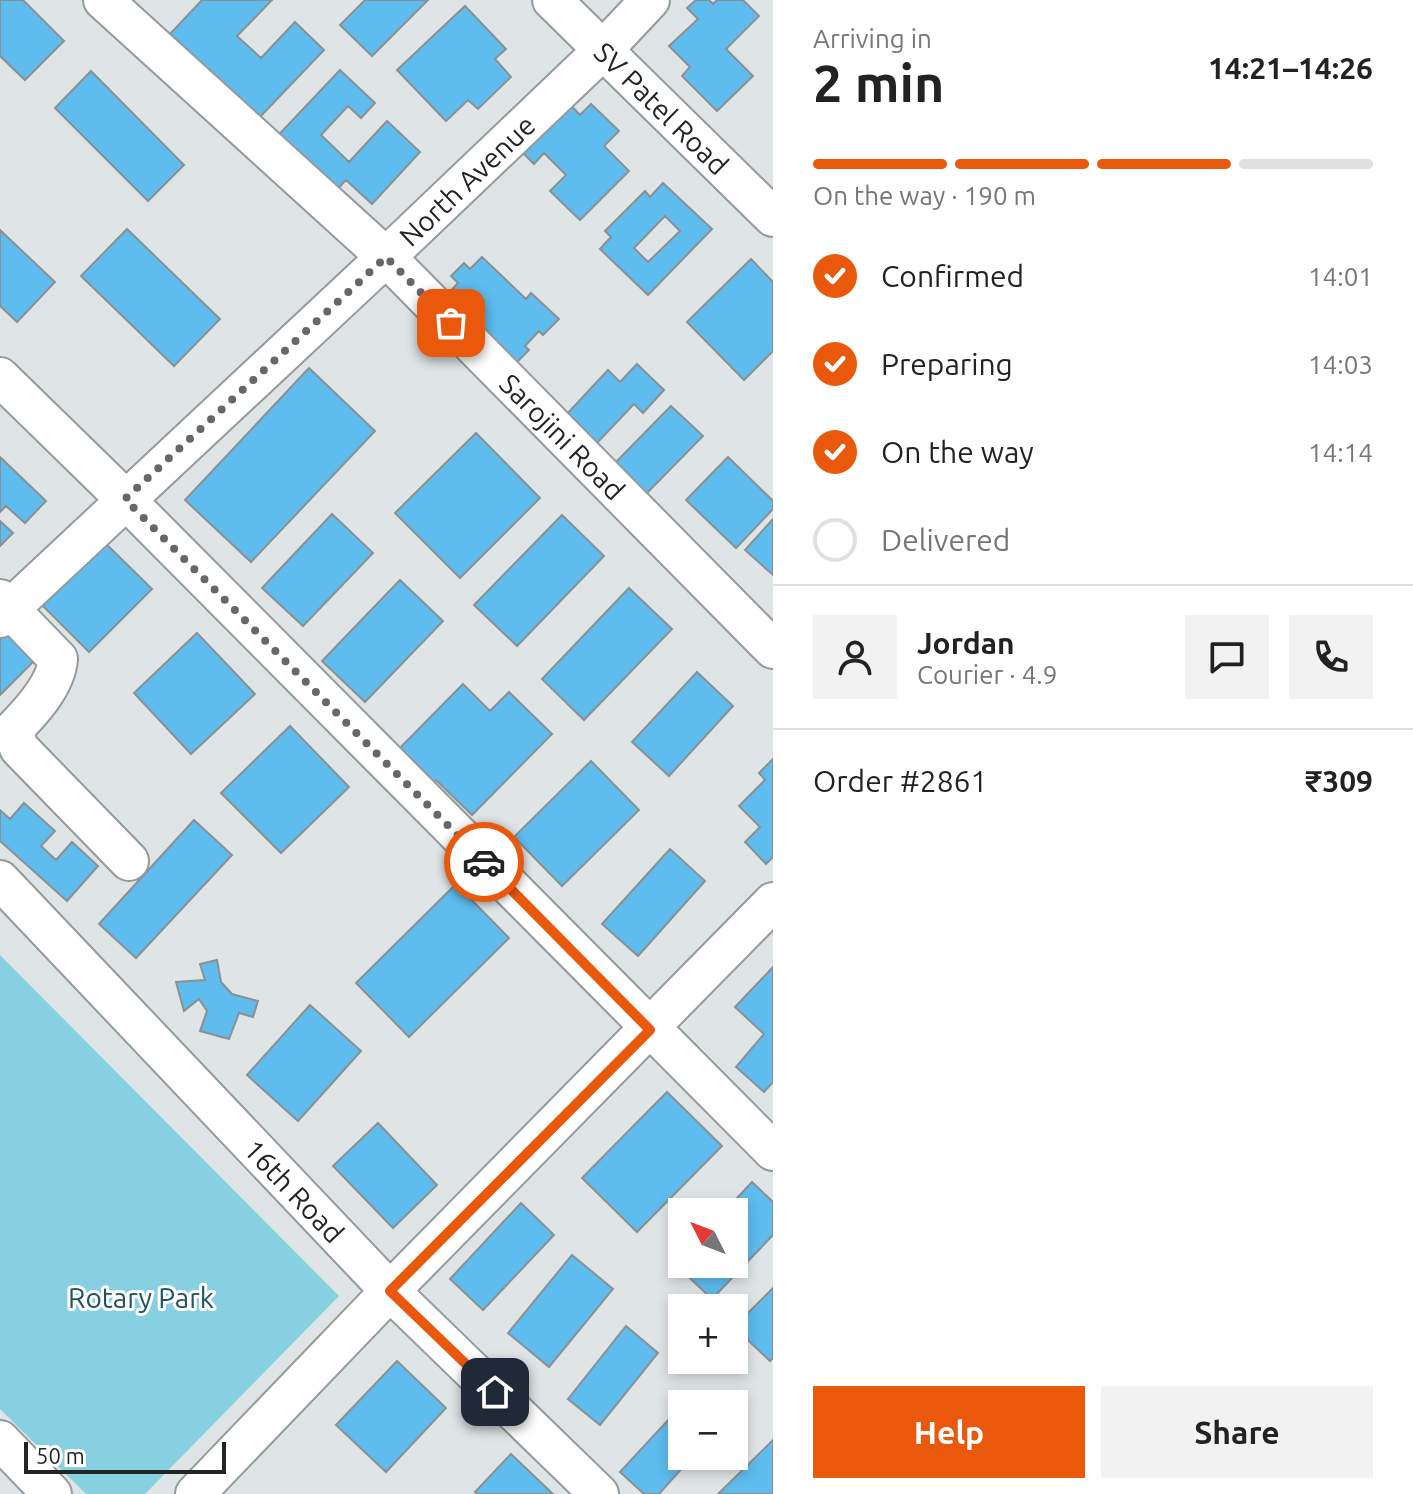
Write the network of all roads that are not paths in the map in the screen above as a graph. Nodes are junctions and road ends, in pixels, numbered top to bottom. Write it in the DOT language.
graph roads {
  1 [pos="103,0"];
  2 [pos="552,0"];
  3 [pos="650,0"];
  4 [pos="602,51"];
  5 [pos="773,217"];
  6 [pos="386,257"];
  7 [pos="0,377"];
  8 [pos="125,499"];
  9 [pos="3,608"];
  10 [pos="773,649"];
  11 [pos="7,736"];
  12 [pos="129,861"];
  13 [pos="0,880"];
  14 [pos="773,902"];
  15 [pos="650,1030"];
  16 [pos="773,1151"];
  17 [pos="390,1291"];
  18 [pos="0,1440"];
  19 [pos="0,1477"];
  20 [pos="18,1494"];
  21 [pos="52,1494"];
  22 [pos="195,1494"];
  23 [pos="599,1494"];
  1 -- 6 [label="street, Sarojini Road"];
  2 -- 4 [label="street, SV Patel Road"];
  3 -- 4 [label="street, North Avenue"];
  4 -- 5 [label="street, SV Patel Road"];
  4 -- 6 [label="street, North Avenue"];
  6 -- 8 [label="street, North Avenue"];
  6 -- 10 [label="street, Sarojini Road"];
  7 -- 8 [label="street"];
  8 -- 9 [label="street, North Avenue"];
  8 -- 15 [label="street"];
  9 -- 11 [label="street"];
  11 -- 12 [label="street"];
  13 -- 17 [label="street, 16th Road"];
  14 -- 15 [label="street"];
  15 -- 16 [label="street"];
  15 -- 17 [label="street"];
  17 -- 22 [label="street"];
  17 -- 23 [label="street, 16th Road"];
  18 -- 21 [label="street"];
  19 -- 20 [label="street"];
}
